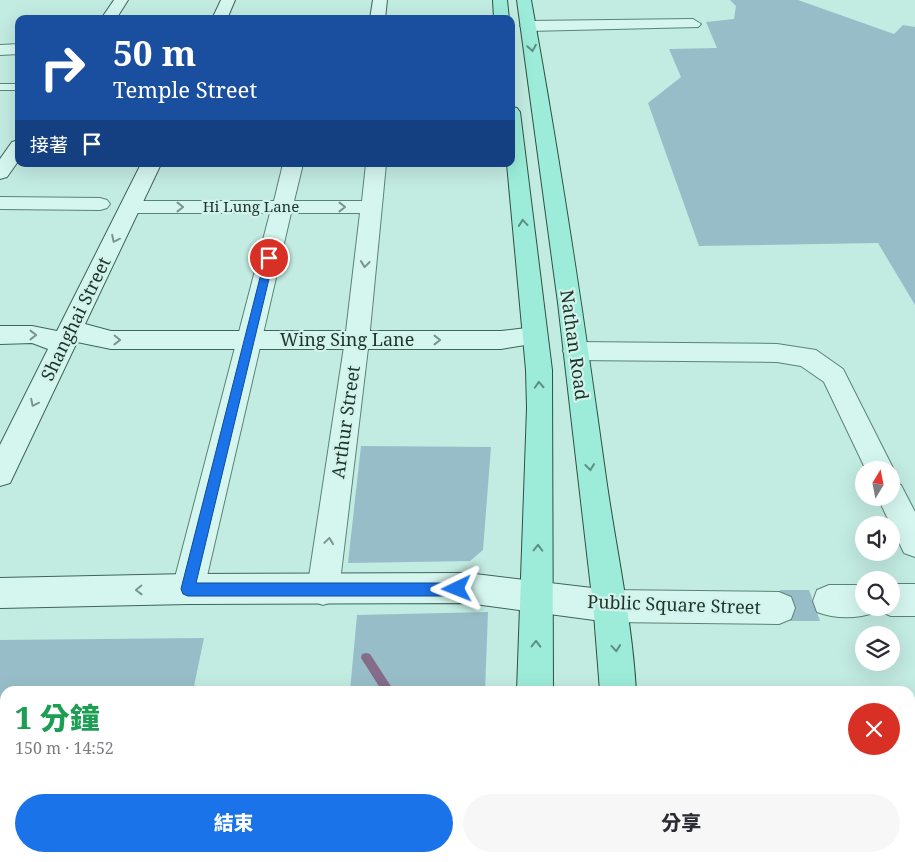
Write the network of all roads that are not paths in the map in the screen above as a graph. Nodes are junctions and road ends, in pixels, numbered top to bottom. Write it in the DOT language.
graph roads {
  1 [pos="120,0"];
  2 [pos="228,0"];
  3 [pos="380,0"];
  4 [pos="500,0"];
  5 [pos="524,0"];
  6 [pos="111,15"];
  7 [pos="221,15"];
  8 [pos="378,15"];
  9 [pos="502,15"];
  10 [pos="693,24"];
  11 [pos="528,26"];
  12 [pos="0,50"];
  13 [pos="15,50"];
  14 [pos="0,87"];
  15 [pos="15,87"];
  16 [pos="515,149"];
  17 [pos="15,152"];
  18 [pos="150,167"];
  19 [pos="292,167"];
  20 [pos="376,167"];
  21 [pos="0,173"];
  22 [pos="0,203"];
  23 [pos="100,204"];
  24 [pos="131,207"];
  25 [pos="372,207"];
  26 [pos="281,208"];
  27 [pos="0,335"];
  28 [pos="535,336"];
  29 [pos="67,337"];
  30 [pos="250,340"];
  31 [pos="357,340"];
  32 [pos="576,351"];
  33 [pos="876,461"];
  34 [pos="0,474"];
  35 [pos="897,506"];
  36 [pos="915,543"];
  37 [pos="188,589"];
  38 [pos="323,590"];
  39 [pos="0,593"];
  40 [pos="537,596"];
  41 [pos="900,600"];
  42 [pos="915,600"];
  43 [pos="829,601"];
  44 [pos="855,601"];
  45 [pos="609,606"];
  46 [pos="779,608"];
  47 [pos="535,686"];
  48 [pos="618,686"];
  1 -- 6 [label="street"];
  2 -- 7 [label="street"];
  3 -- 8 [label="street"];
  4 -- 9 [label="main road"];
  5 -- 11 [label="main road, Nathan Road"];
  10 -- 11 [label="street"];
  11 -- 32 [label="main road, Nathan Road, one-way"];
  12 -- 13 [label="street"];
  14 -- 15 [label="lane"];
  28 -- 16 [label="main road, Nathan Road, one-way"];
  17 -- 21 [label="street"];
  18 -- 24 [label="street, Shanghai Street"];
  19 -- 26 [label="street"];
  20 -- 25 [label="street, Arthur Street"];
  22 -- 23 [label="street"];
  24 -- 26 [label="street, Hi Lung Lane, one-way"];
  24 -- 29 [label="street, Shanghai Street, one-way"];
  26 -- 25 [label="street, Hi Lung Lane, one-way"];
  25 -- 31 [label="street, Arthur Street, one-way"];
  26 -- 30 [label="street"];
  27 -- 29 [label="street, Wing Sing Lane, one-way"];
  31 -- 28 [label="street, Wing Sing Lane, one-way"];
  40 -- 28 [label="main road, Nathan Road, one-way"];
  29 -- 30 [label="street, Wing Sing Lane, one-way"];
  29 -- 34 [label="street, Shanghai Street, one-way"];
  30 -- 31 [label="street, Wing Sing Lane"];
  30 -- 37 [label="street"];
  38 -- 31 [label="street, Arthur Street, one-way"];
  32 -- 33 [label="street"];
  32 -- 45 [label="main road, Nathan Road, one-way"];
  35 -- 36 [label="street"];
  37 -- 38 [label="street, Public Square Street"];
  37 -- 39 [label="street, Public Square Street, one-way"];
  38 -- 40 [label="street, Public Square Street"];
  40 -- 45 [label="street, Public Square Street"];
  47 -- 40 [label="main road, Nathan Road, one-way"];
  41 -- 42 [label="street"];
  43 -- 44 [label="street"];
  45 -- 46 [label="street, Public Square Street"];
  45 -- 48 [label="main road, Nathan Road, one-way"];
}
